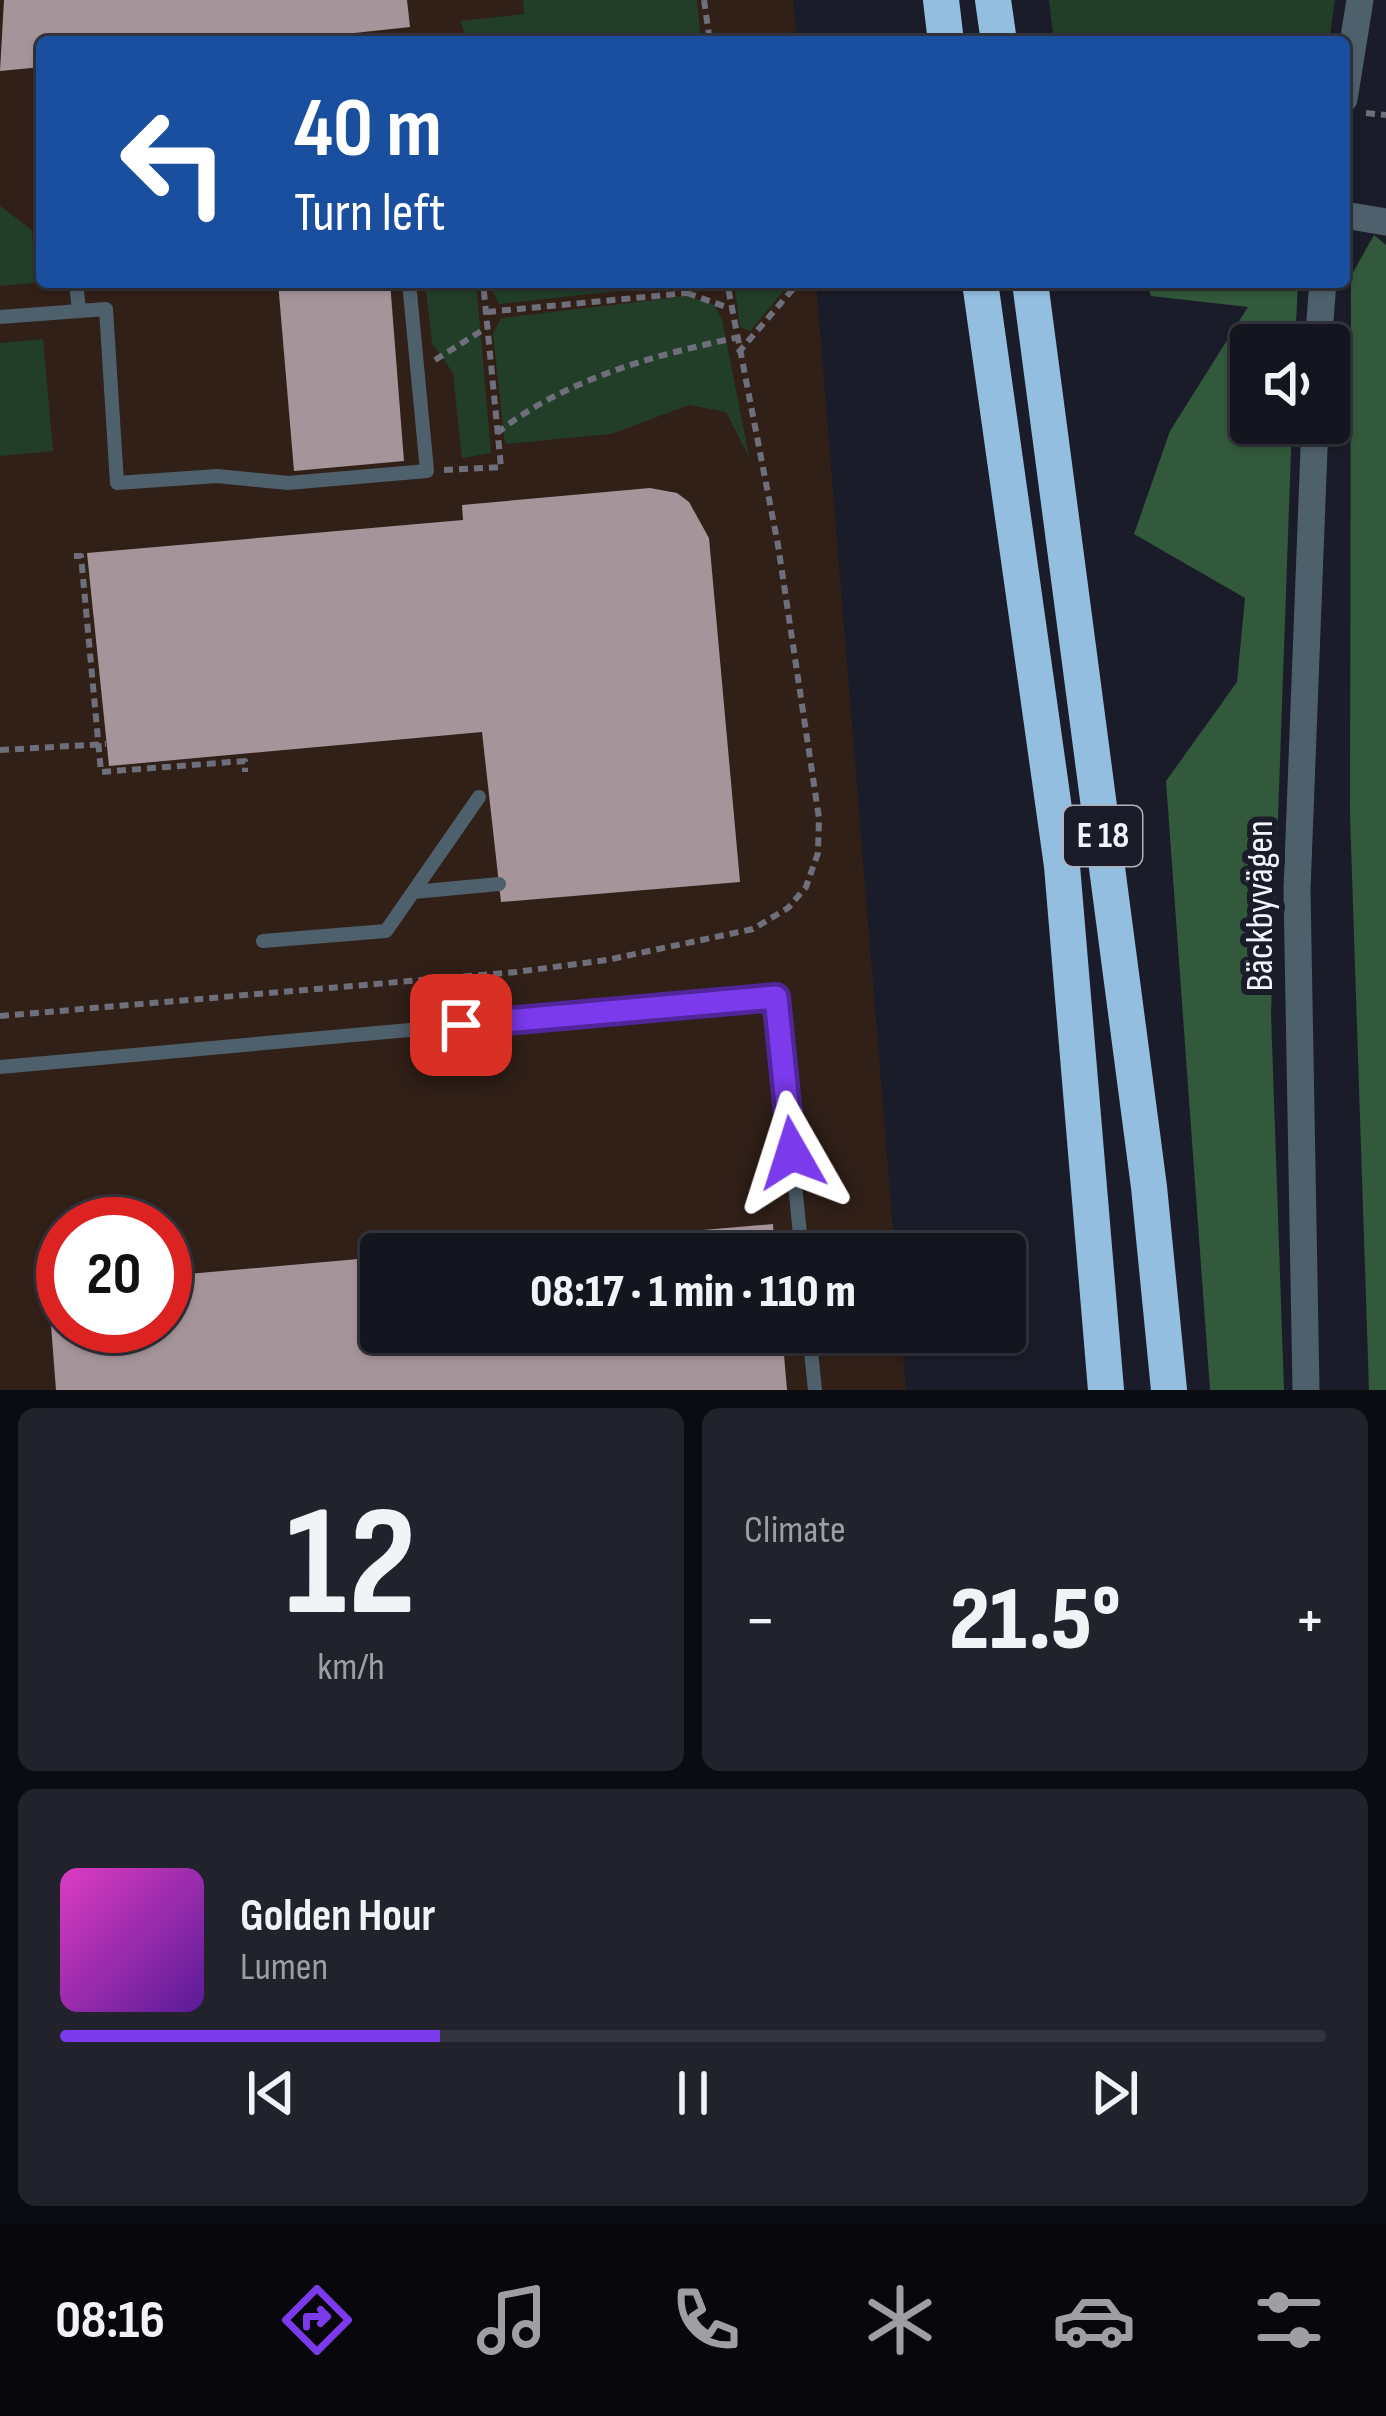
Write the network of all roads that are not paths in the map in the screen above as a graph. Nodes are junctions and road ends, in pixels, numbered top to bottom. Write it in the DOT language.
graph roads {
  1 [pos="940,0"];
  2 [pos="993,0"];
  3 [pos="1360,0"];
  4 [pos="945,36"];
  5 [pos="998,36"];
  6 [pos="1350,62"];
  7 [pos="1350,216"];
  8 [pos="1386,222"];
  9 [pos="77,288"];
  10 [pos="411,288"];
  11 [pos="981,288"];
  12 [pos="1031,288"];
  13 [pos="1323,288"];
  14 [pos="79,311"];
  15 [pos="0,317"];
  16 [pos="1320,324"];
  17 [pos="1314,444"];
  18 [pos="479,797"];
  19 [pos="499,884"];
  20 [pos="414,892"];
  21 [pos="263,941"];
  22 [pos="0,1067"];
  23 [pos="800,1233"];
  24 [pos="811,1353"];
  25 [pos="815,1390"];
  26 [pos="1106,1390"];
  27 [pos="1169,1390"];
  28 [pos="1306,1390"];
  1 -- 4 [label="highway"];
  2 -- 5 [label="highway"];
  3 -- 6 [label="street"];
  7 -- 8 [label="street"];
  9 -- 14 [label="lane"];
  10 -- 14 [label="lane"];
  11 -- 26 [label="highway, E 18"];
  12 -- 27 [label="highway, E 18"];
  13 -- 16 [label="street"];
  14 -- 15 [label="lane"];
  17 -- 28 [label="street, Bäckbyvägen"];
  18 -- 20 [label="lane"];
  19 -- 20 [label="lane"];
  20 -- 21 [label="lane"];
  22 -- 23 [label="lane"];
  24 -- 25 [label="lane"];
}
